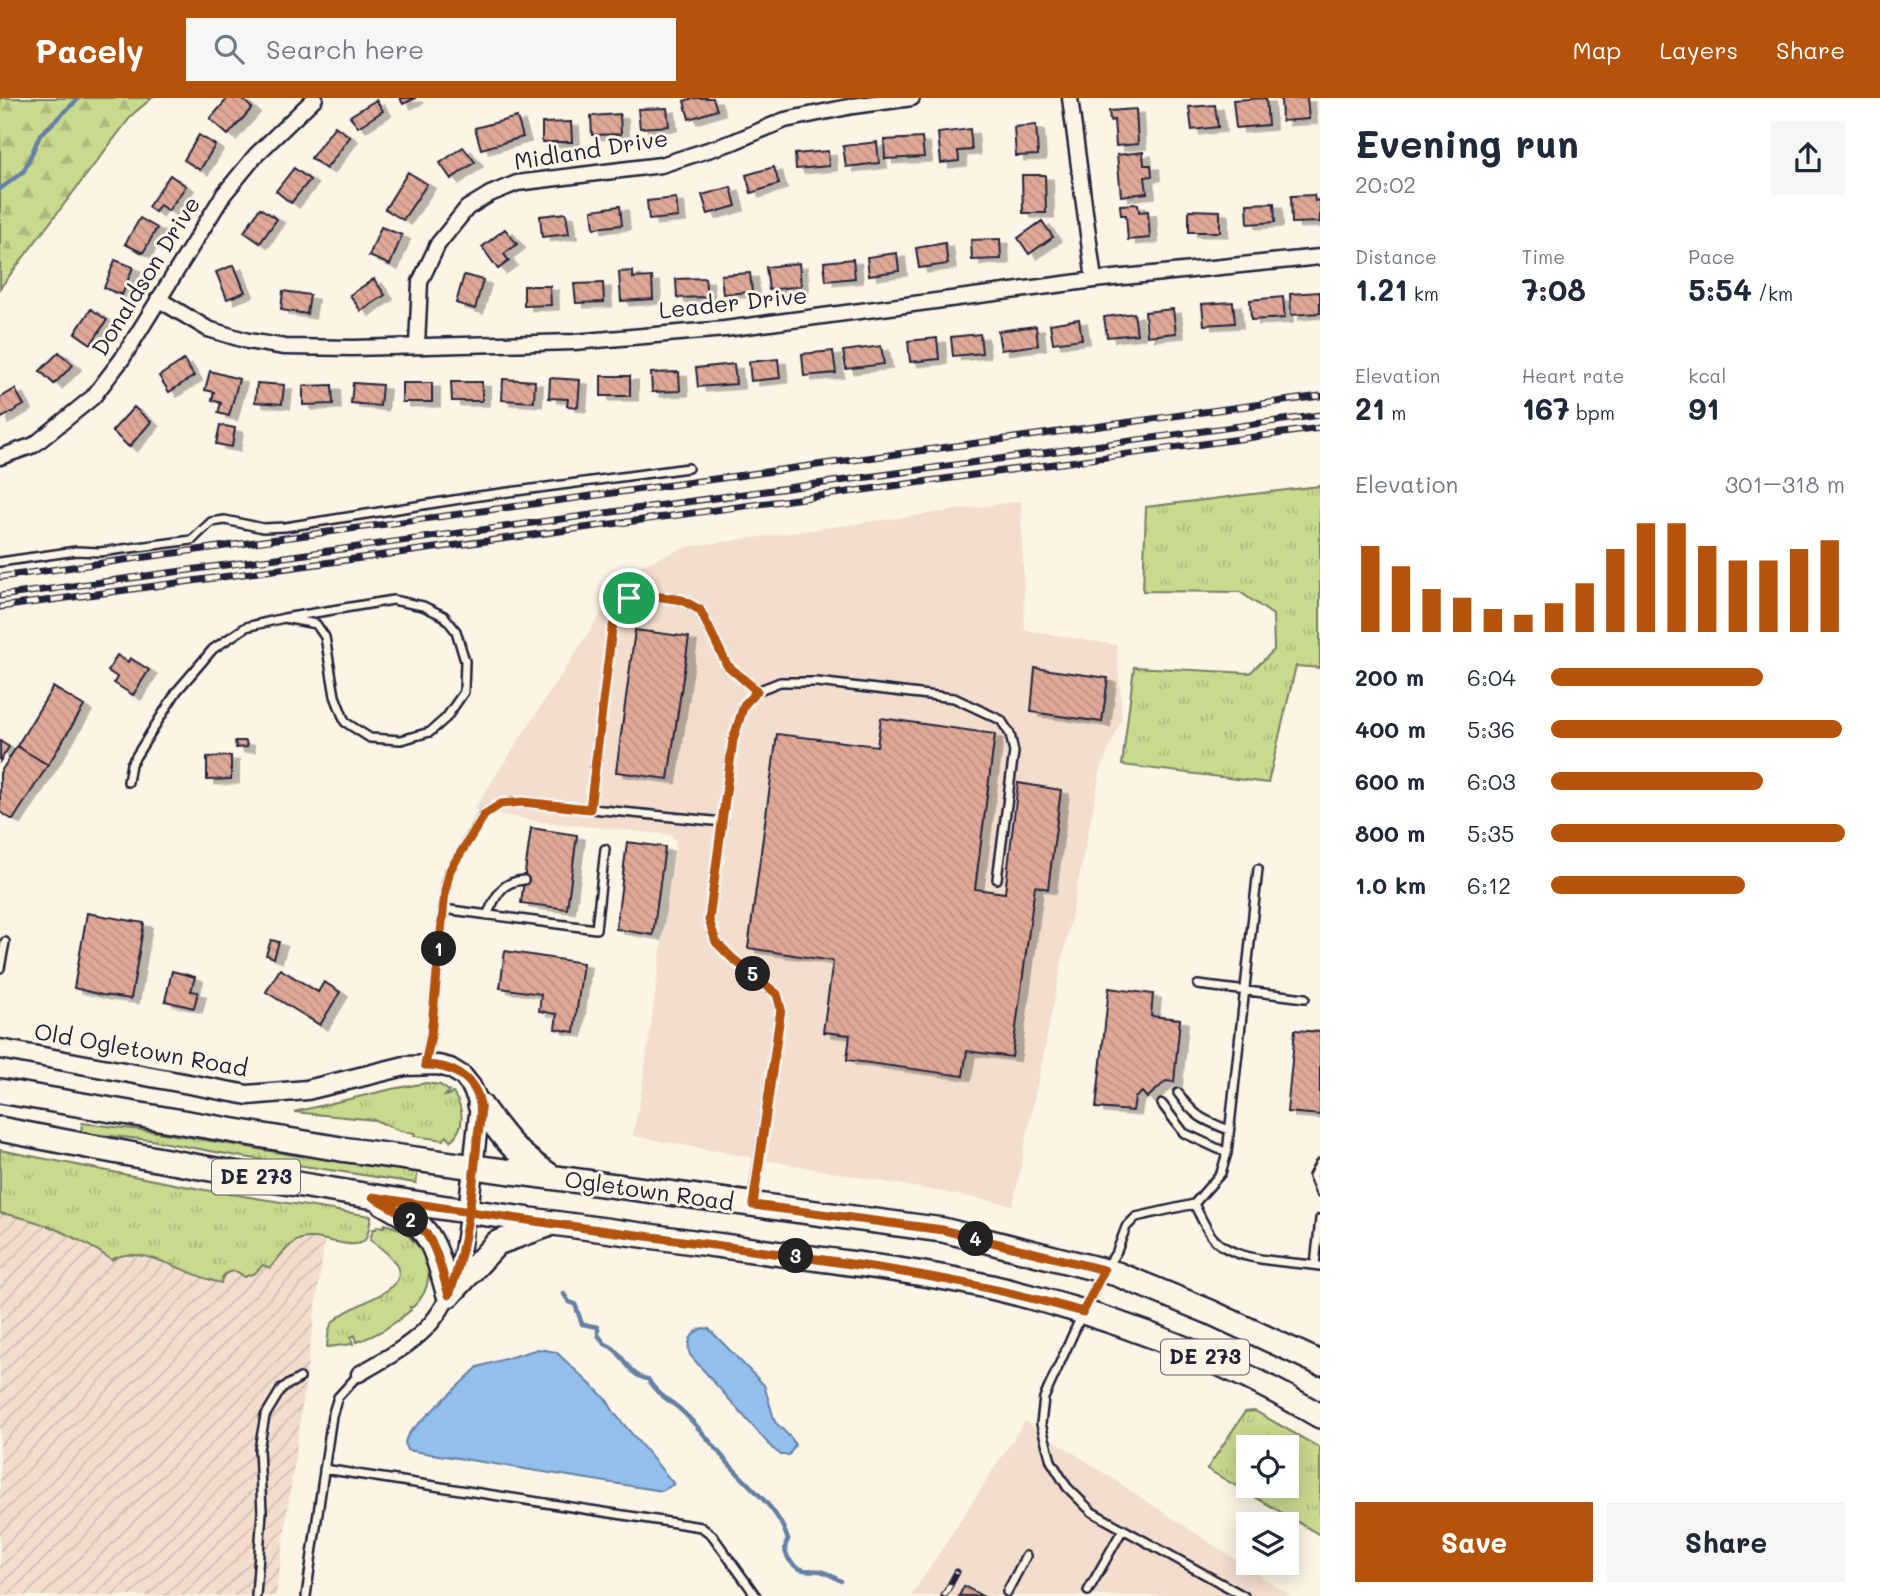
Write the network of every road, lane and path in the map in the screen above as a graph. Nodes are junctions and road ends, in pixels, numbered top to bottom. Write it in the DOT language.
graph roads {
  1 [pos="315,98"];
  2 [pos="912,98"];
  3 [pos="1070,98"];
  4 [pos="852,102"];
  5 [pos="1320,257"];
  6 [pos="1094,280"];
  7 [pos="158,299"];
  8 [pos="417,345"];
  9 [pos="0,457"];
  10 [pos="688,468"];
  11 [pos="0,562"];
  12 [pos="284,618"];
  13 [pos="757,691"];
  14 [pos="128,782"];
  15 [pos="590,809"];
  16 [pos="723,822"];
  17 [pos="605,849"];
  18 [pos="1258,869"];
  19 [pos="997,879"];
  20 [pos="524,880"];
  21 [pos="443,909"];
  22 [pos="487,915"];
  23 [pos="0,949"];
  24 [pos="0,968"];
  25 [pos="1198,985"];
  26 [pos="1245,991"];
  27 [pos="1305,998"];
  28 [pos="0,1049"];
  29 [pos="425,1065"];
  30 [pos="0,1091"];
  31 [pos="1178,1093"];
  32 [pos="1162,1104"];
  33 [pos="480,1105"];
  34 [pos="0,1129"];
  35 [pos="1229,1130"];
  36 [pos="1227,1153"];
  37 [pos="1320,1163"];
  38 [pos="475,1168"];
  39 [pos="554,1178"];
  40 [pos="1319,1194"];
  41 [pos="373,1197"];
  42 [pos="1194,1204"];
  43 [pos="753,1205"];
  44 [pos="468,1212"];
  45 [pos="1320,1219"];
  46 [pos="554,1224"];
  47 [pos="1317,1266"];
  48 [pos="1104,1270"];
  49 [pos="449,1295"];
  50 [pos="1083,1312"];
  51 [pos="1320,1363"];
  52 [pos="359,1374"];
  53 [pos="300,1378"];
  54 [pos="1320,1416"];
  55 [pos="324,1469"];
  56 [pos="1123,1529"];
  57 [pos="1026,1556"];
  58 [pos="1088,1591"];
  59 [pos="1007,1592"];
  60 [pos="257,1596"];
  61 [pos="306,1596"];
  62 [pos="756,1596"];
  63 [pos="1244,1596"];
  1 -- 7 [label="street, Donaldson Drive"];
  2 -- 4 [label="street, Midland Drive"];
  3 -- 6 [label="street"];
  4 -- 8 [label="street, Midland Drive"];
  5 -- 6 [label="street, Leader Drive"];
  6 -- 8 [label="street, Leader Drive"];
  7 -- 8 [label="street, Leader Drive"];
  7 -- 9 [label="street, Donaldson Drive"];
  10 -- 11 [label="lane"];
  12 -- 12 [label="lane"];
  12 -- 14 [label="lane"];
  13 -- 15 [label="lane"];
  13 -- 16 [label="lane"];
  13 -- 19 [label="lane"];
  15 -- 16 [label="lane"];
  15 -- 21 [label="lane"];
  16 -- 43 [label="lane"];
  17 -- 22 [label="lane"];
  18 -- 26 [label="lane"];
  20 -- 22 [label="lane"];
  21 -- 22 [label="lane"];
  21 -- 29 [label="lane"];
  23 -- 24 [label="lane"];
  25 -- 26 [label="lane"];
  26 -- 27 [label="lane"];
  26 -- 35 [label="lane"];
  28 -- 29 [label="street, Old Ogletown Road"];
  29 -- 33 [label="street, Old Ogletown Road"];
  30 -- 38 [label="main road, Ogletown Road / DE 273"];
  31 -- 35 [label="lane"];
  32 -- 36 [label="lane"];
  33 -- 38 [label="street"];
  33 -- 39 [label="main road"];
  34 -- 41 [label="main road, Ogletown Road / DE 273"];
  35 -- 36 [label="lane"];
  36 -- 42 [label="lane"];
  37 -- 40 [label="lane"];
  38 -- 39 [label="main road, Ogletown Road / DE 273"];
  38 -- 44 [label="street"];
  39 -- 43 [label="main road, Ogletown Road / DE 273"];
  41 -- 44 [label="main road, Ogletown Road / DE 273"];
  41 -- 49 [label="main road"];
  42 -- 47 [label="lane"];
  42 -- 48 [label="lane"];
  43 -- 48 [label="main road, Ogletown Road / DE 273"];
  44 -- 46 [label="main road, Ogletown Road / DE 273"];
  44 -- 49 [label="street"];
  45 -- 47 [label="lane"];
  46 -- 49 [label="main road"];
  46 -- 50 [label="main road, Ogletown Road / DE 273"];
  48 -- 50 [label="lane"];
  48 -- 51 [label="main road, Ogletown Road / DE 273"];
  49 -- 52 [label="street"];
  50 -- 54 [label="main road, Ogletown Road / DE 273"];
  50 -- 56 [label="lane"];
  52 -- 55 [label="lane"];
  53 -- 60 [label="lane"];
  55 -- 61 [label="lane"];
  55 -- 62 [label="lane"];
  56 -- 58 [label="lane"];
  56 -- 63 [label="lane"];
  57 -- 59 [label="lane"];
}
